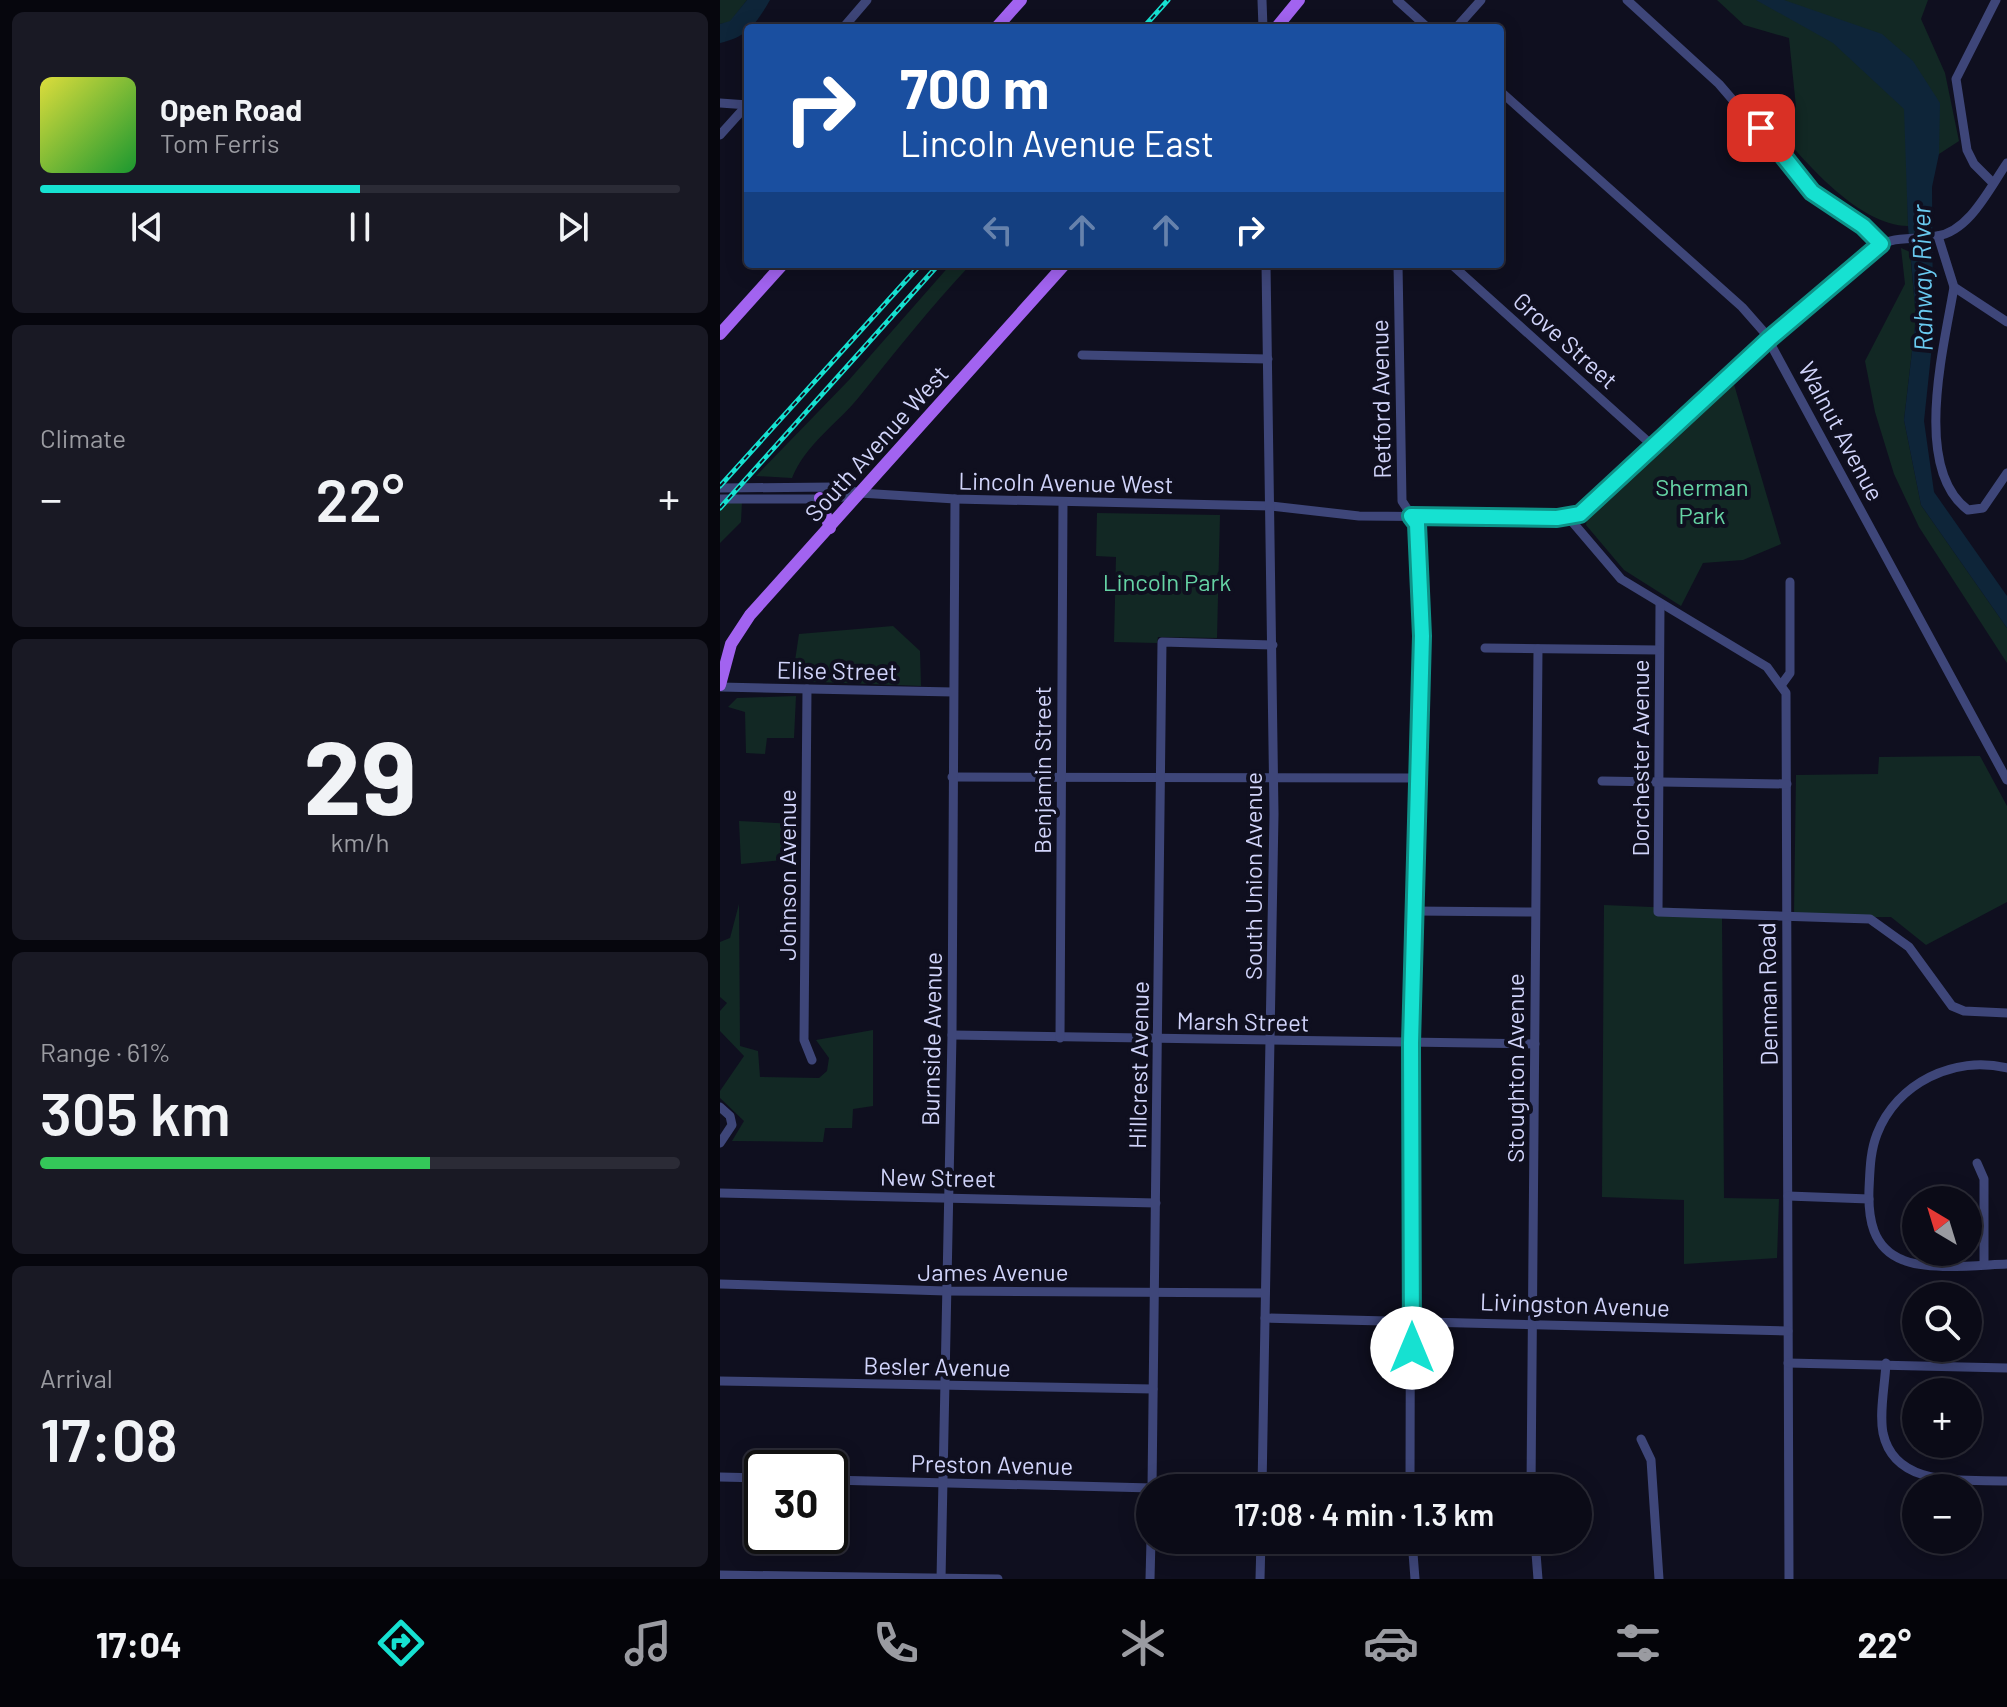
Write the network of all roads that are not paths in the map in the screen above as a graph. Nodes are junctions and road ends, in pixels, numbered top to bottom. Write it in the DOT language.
graph roads {
  1 [pos="867,0"];
  2 [pos="1021,0"];
  3 [pos="1262,0"];
  4 [pos="1299,0"];
  5 [pos="1397,0"];
  6 [pos="1481,0"];
  7 [pos="1627,0"];
  8 [pos="1996,0"];
  9 [pos="846,24"];
  10 [pos="1000,24"];
  11 [pos="1263,24"];
  12 [pos="1279,24"];
  13 [pos="1424,24"];
  14 [pos="1460,24"];
  15 [pos="1504,95"];
  16 [pos="720,103"];
  17 [pos="744,105"];
  18 [pos="744,108"];
  19 [pos="720,135"];
  20 [pos="2007,163"];
  21 [pos="1993,183"];
  22 [pos="1937,236"];
  23 [pos="1881,244"];
  24 [pos="779,268"];
  25 [pos="1061,268"];
  26 [pos="1266,268"];
  27 [pos="1398,268"];
  28 [pos="1455,268"];
  29 [pos="1954,287"];
  30 [pos="2007,322"];
  31 [pos="720,334"];
  32 [pos="1769,339"];
  33 [pos="1082,355"];
  34 [pos="1268,359"];
  35 [pos="1654,447"];
  36 [pos="2007,473"];
  37 [pos="720,488"];
  38 [pos="860,493"];
  39 [pos="820,498"];
  40 [pos="720,499"];
  41 [pos="955,499"];
  42 [pos="1063,503"];
  43 [pos="1271,506"];
  44 [pos="1411,516"];
  45 [pos="1569,518"];
  46 [pos="830,528"];
  47 [pos="1790,582"];
  48 [pos="1660,605"];
  49 [pos="1273,645"];
  50 [pos="1485,648"];
  51 [pos="1538,649"];
  52 [pos="1659,650"];
  53 [pos="1782,684"];
  54 [pos="720,686"];
  55 [pos="807,689"];
  56 [pos="953,692"];
  57 [pos="1162,776"];
  58 [pos="952,777"];
  59 [pos="1061,777"];
  60 [pos="1273,777"];
  61 [pos="1416,778"];
  62 [pos="2007,780"];
  63 [pos="1602,781"];
  64 [pos="1658,782"];
  65 [pos="1787,784"];
  66 [pos="1414,911"];
  67 [pos="1535,912"];
  68 [pos="1786,916"];
  69 [pos="2007,1013"];
  70 [pos="952,1035"];
  71 [pos="1060,1038"];
  72 [pos="1158,1039"];
  73 [pos="1270,1041"];
  74 [pos="1411,1043"];
  75 [pos="1535,1044"];
  76 [pos="812,1060"];
  77 [pos="2007,1068"];
  78 [pos="720,1107"];
  79 [pos="720,1143"];
  80 [pos="1977,1163"];
  81 [pos="720,1193"];
  82 [pos="1788,1196"];
  83 [pos="948,1197"];
  84 [pos="1869,1199"];
  85 [pos="1156,1203"];
  86 [pos="1984,1264"];
  87 [pos="2007,1264"];
  88 [pos="720,1284"];
  89 [pos="946,1291"];
  90 [pos="1155,1291"];
  91 [pos="1265,1293"];
  92 [pos="1265,1318"];
  93 [pos="1412,1320"];
  94 [pos="1533,1322"];
  95 [pos="1788,1331"];
  96 [pos="1788,1363"];
  97 [pos="1886,1363"];
  98 [pos="2007,1368"];
  99 [pos="720,1381"];
  100 [pos="945,1387"];
  101 [pos="1153,1389"];
  102 [pos="1641,1439"];
  103 [pos="1152,1474"];
  104 [pos="1262,1474"];
  105 [pos="1410,1474"];
  106 [pos="1531,1474"];
  107 [pos="720,1477"];
  108 [pos="744,1478"];
  109 [pos="848,1480"];
  110 [pos="2007,1481"];
  111 [pos="943,1482"];
  112 [pos="1136,1488"];
  113 [pos="1151,1554"];
  114 [pos="1261,1554"];
  115 [pos="1413,1554"];
  116 [pos="1536,1554"];
  117 [pos="720,1575"];
  118 [pos="941,1578"];
  119 [pos="998,1579"];
  120 [pos="1150,1579"];
  121 [pos="1260,1579"];
  122 [pos="1415,1579"];
  123 [pos="1538,1579"];
  124 [pos="1659,1579"];
  125 [pos="1789,1579"];
  1 -- 9 [label="street"];
  2 -- 10 [label="main road"];
  3 -- 11 [label="street"];
  4 -- 12 [label="main road"];
  5 -- 13 [label="street"];
  6 -- 14 [label="street"];
  7 -- 23 [label="street"];
  8 -- 21 [label="street"];
  15 -- 32 [label="street, Walnut Avenue"];
  16 -- 17 [label="street"];
  18 -- 19 [label="street"];
  20 -- 21 [label="street"];
  21 -- 22 [label="street"];
  22 -- 23 [label="street"];
  22 -- 29 [label="street"];
  23 -- 32 [label="street"];
  24 -- 31 [label="main road"];
  25 -- 38 [label="main road, South Avenue West"];
  26 -- 34 [label="street, South Union Avenue"];
  27 -- 44 [label="street, Retford Avenue"];
  28 -- 35 [label="street, Grove Street"];
  29 -- 30 [label="street"];
  29 -- 36 [label="street"];
  32 -- 35 [label="street"];
  32 -- 62 [label="street, Walnut Avenue"];
  33 -- 34 [label="street"];
  34 -- 43 [label="street, South Union Avenue"];
  35 -- 45 [label="street"];
  37 -- 38 [label="street, Lincoln Avenue West"];
  38 -- 39 [label="street, Lincoln Avenue West"];
  38 -- 41 [label="street, Lincoln Avenue West"];
  38 -- 46 [label="main road, South Avenue West"];
  39 -- 40 [label="street, Lincoln Avenue West"];
  39 -- 46 [label="main road"];
  41 -- 42 [label="street, Lincoln Avenue West"];
  41 -- 56 [label="street, Burnside Avenue"];
  42 -- 43 [label="street, Lincoln Avenue West"];
  42 -- 59 [label="street, Benjamin Street"];
  43 -- 44 [label="street, Lincoln Avenue West"];
  43 -- 49 [label="street, South Union Avenue"];
  44 -- 45 [label="street, Lincoln Avenue West"];
  44 -- 61 [label="street, Retford Avenue"];
  45 -- 48 [label="street"];
  46 -- 54 [label="main road, South Avenue West"];
  47 -- 53 [label="street, Denman Road"];
  48 -- 52 [label="street, Dorchester Avenue"];
  48 -- 53 [label="street"];
  49 -- 57 [label="street, Hillcrest Avenue"];
  49 -- 60 [label="street, South Union Avenue"];
  50 -- 51 [label="street"];
  51 -- 52 [label="street"];
  51 -- 67 [label="street, Stoughton Avenue"];
  52 -- 64 [label="street, Dorchester Avenue"];
  53 -- 65 [label="street, Denman Road"];
  54 -- 55 [label="street, Elise Street"];
  55 -- 56 [label="street, Elise Street"];
  55 -- 76 [label="street, Johnson Avenue"];
  56 -- 58 [label="street, Burnside Avenue"];
  57 -- 59 [label="street"];
  57 -- 60 [label="street"];
  57 -- 72 [label="street, Hillcrest Avenue"];
  58 -- 59 [label="street"];
  58 -- 70 [label="street, Burnside Avenue"];
  59 -- 71 [label="street, Benjamin Street"];
  60 -- 61 [label="street"];
  60 -- 73 [label="street, South Union Avenue"];
  61 -- 66 [label="street, Retford Avenue"];
  63 -- 64 [label="street"];
  64 -- 65 [label="street"];
  64 -- 68 [label="street, Dorchester Avenue"];
  65 -- 68 [label="street, Denman Road"];
  66 -- 67 [label="street"];
  66 -- 74 [label="street, Retford Avenue"];
  67 -- 75 [label="street, Stoughton Avenue"];
  68 -- 69 [label="street"];
  68 -- 82 [label="street, Denman Road"];
  70 -- 71 [label="street, Marsh Street"];
  70 -- 83 [label="street, Burnside Avenue"];
  71 -- 72 [label="street, Marsh Street"];
  72 -- 73 [label="street, Marsh Street"];
  72 -- 85 [label="street, Hillcrest Avenue"];
  73 -- 74 [label="street, Marsh Street"];
  73 -- 91 [label="street, South Union Avenue"];
  74 -- 75 [label="street, Marsh Street"];
  74 -- 93 [label="street, Retford Avenue"];
  75 -- 94 [label="street, Stoughton Avenue"];
  77 -- 84 [label="street"];
  78 -- 79 [label="street"];
  80 -- 86 [label="street"];
  81 -- 83 [label="street, New Street"];
  82 -- 84 [label="street"];
  82 -- 95 [label="street, Denman Road"];
  83 -- 85 [label="street, New Street"];
  83 -- 89 [label="street, Burnside Avenue"];
  84 -- 86 [label="street"];
  85 -- 90 [label="street, Hillcrest Avenue"];
  86 -- 87 [label="street"];
  88 -- 89 [label="street, James Avenue"];
  89 -- 90 [label="street, James Avenue"];
  89 -- 100 [label="street, Burnside Avenue"];
  90 -- 91 [label="street, James Avenue"];
  90 -- 101 [label="street, Hillcrest Avenue"];
  91 -- 92 [label="street, South Union Avenue"];
  92 -- 93 [label="street, Livingston Avenue"];
  92 -- 104 [label="street, South Union Avenue"];
  93 -- 94 [label="street, Livingston Avenue"];
  93 -- 105 [label="street, Retford Avenue"];
  94 -- 95 [label="street, Livingston Avenue"];
  94 -- 106 [label="street, Stoughton Avenue"];
  95 -- 96 [label="street, Denman Road"];
  96 -- 97 [label="street"];
  96 -- 125 [label="street, Denman Road"];
  97 -- 98 [label="street"];
  97 -- 110 [label="street"];
  99 -- 100 [label="street, Besler Avenue"];
  100 -- 101 [label="street, Besler Avenue"];
  100 -- 111 [label="street, Burnside Avenue"];
  101 -- 103 [label="street, Hillcrest Avenue"];
  102 -- 124 [label="street"];
  107 -- 108 [label="street"];
  109 -- 111 [label="street, Preston Avenue"];
  111 -- 112 [label="street, Preston Avenue"];
  111 -- 118 [label="street, Burnside Avenue"];
  113 -- 120 [label="street"];
  114 -- 121 [label="street"];
  115 -- 122 [label="street"];
  116 -- 123 [label="street"];
  117 -- 118 [label="street"];
  118 -- 119 [label="street"];
}
